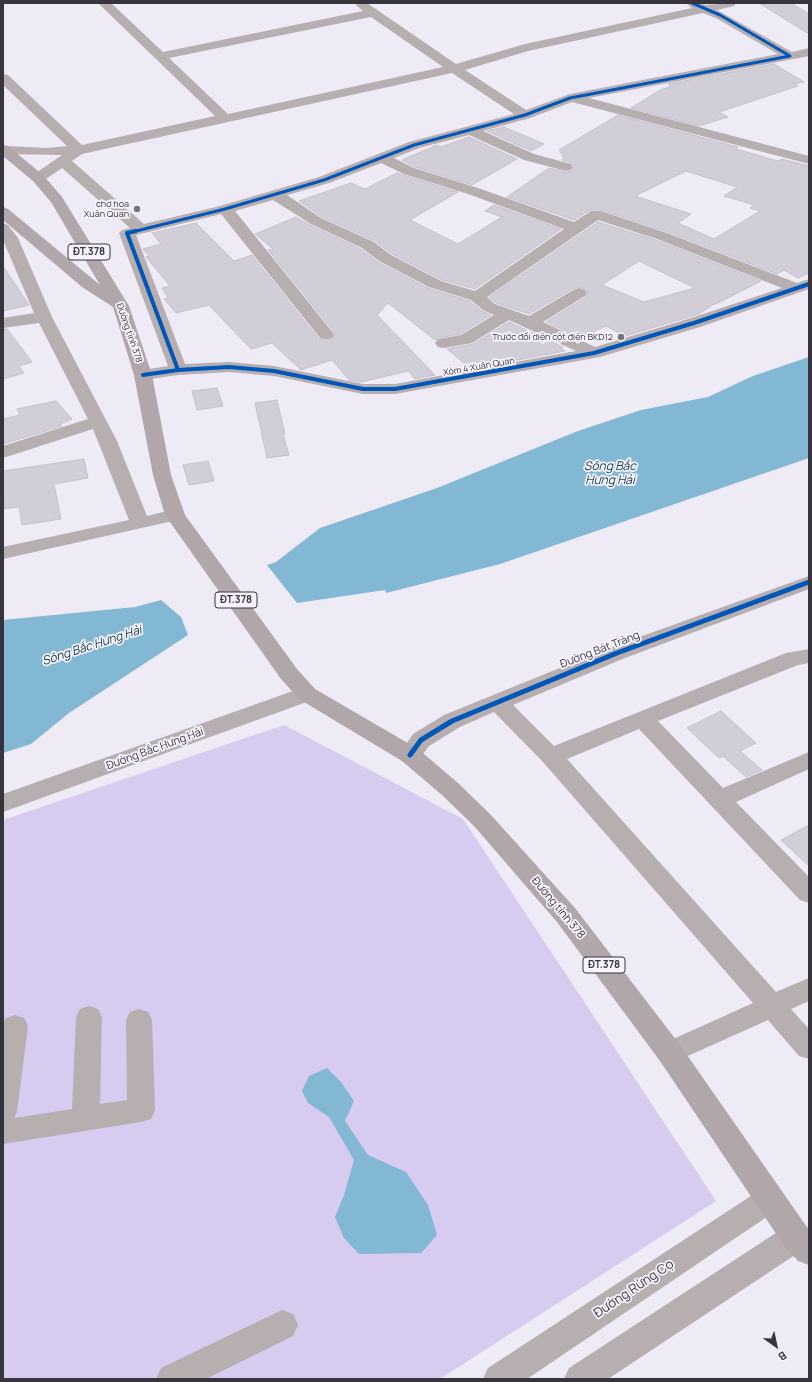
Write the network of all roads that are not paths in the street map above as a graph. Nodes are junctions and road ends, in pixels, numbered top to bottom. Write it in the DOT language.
graph roads {
  1 [pos="104,3"];
  2 [pos="360,3"];
  3 [pos="730,3"];
  4 [pos="697,6"];
  5 [pos="374,13"];
  6 [pos="809,52"];
  7 [pos="160,56"];
  8 [pos="790,56"];
  9 [pos="454,69"];
  10 [pos="3,78"];
  11 [pos="570,98"];
  12 [pos="525,115"];
  13 [pos="226,119"];
  14 [pos="470,130"];
  15 [pos="4,150"];
  16 [pos="79,150"];
  17 [pos="383,158"];
  18 [pos="63,160"];
  19 [pos="809,160"];
  20 [pos="566,167"];
  21 [pos="38,178"];
  22 [pos="274,194"];
  23 [pos="226,209"];
  24 [pos="3,212"];
  25 [pos="576,228"];
  26 [pos="140,229"];
  27 [pos="5,235"];
  28 [pos="803,286"];
  29 [pos="579,293"];
  30 [pos="477,297"];
  31 [pos="121,306"];
  32 [pos="507,314"];
  33 [pos="44,316"];
  34 [pos="3,323"];
  35 [pos="530,324"];
  36 [pos="326,334"];
  37 [pos="444,343"];
  38 [pos="594,354"];
  39 [pos="178,370"];
  40 [pos="143,375"];
  41 [pos="98,422"];
  42 [pos="3,452"];
  43 [pos="179,520"];
  44 [pos="140,524"];
  45 [pos="3,553"];
  46 [pos="809,582"];
  47 [pos="784,592"];
  48 [pos="809,598"];
  49 [pos="809,656"];
  50 [pos="307,694"];
  51 [pos="497,702"];
  52 [pos="642,718"];
  53 [pos="410,755"];
  54 [pos="551,756"];
  55 [pos="809,760"];
  56 [pos="720,800"];
  57 [pos="3,803"];
  58 [pos="804,880"];
  59 [pos="809,989"];
  60 [pos="772,1007"];
  61 [pos="88,1017"];
  62 [pos="139,1020"];
  63 [pos="15,1026"];
  64 [pos="809,1048"];
  65 [pos="670,1053"];
  66 [pos="3,1112"];
  67 [pos="86,1119"];
  68 [pos="3,1132"];
  69 [pos="770,1199"];
  70 [pos="802,1244"];
  71 [pos="282,1325"];
  72 [pos="172,1379"];
  73 [pos="499,1379"];
  74 [pos="580,1379"];
  1 -- 7 [label="street"];
  2 -- 5 [label="street"];
  3 -- 4 [label="street"];
  4 -- 8 [label="street"];
  4 -- 9 [label="street"];
  5 -- 7 [label="street"];
  5 -- 9 [label="street"];
  6 -- 8 [label="street"];
  7 -- 13 [label="street"];
  8 -- 11 [label="street"];
  9 -- 12 [label="street"];
  9 -- 13 [label="street"];
  10 -- 16 [label="street"];
  11 -- 12 [label="street"];
  11 -- 19 [label="street"];
  12 -- 14 [label="street"];
  13 -- 16 [label="street"];
  14 -- 17 [label="street"];
  14 -- 20 [label="street"];
  15 -- 16 [label="street"];
  15 -- 21 [label="main road, Đường tỉnh 378 / ĐT.378"];
  16 -- 18 [label="street"];
  17 -- 22 [label="street"];
  17 -- 25 [label="street"];
  18 -- 21 [label="street"];
  18 -- 26 [label="street"];
  21 -- 31 [label="main road, Đường tỉnh 378 / ĐT.378"];
  22 -- 23 [label="street"];
  22 -- 30 [label="street"];
  23 -- 26 [label="street"];
  23 -- 36 [label="street"];
  24 -- 31 [label="main road"];
  25 -- 28 [label="street"];
  25 -- 30 [label="street"];
  26 -- 39 [label="street"];
  27 -- 33 [label="street"];
  28 -- 38 [label="street, Xóm 4 Xuân Quan"];
  29 -- 35 [label="street"];
  30 -- 32 [label="street"];
  31 -- 40 [label="main road, Đường tỉnh 378 / ĐT.378"];
  32 -- 35 [label="street"];
  32 -- 37 [label="street"];
  33 -- 34 [label="street"];
  33 -- 41 [label="street"];
  35 -- 38 [label="street"];
  38 -- 39 [label="street, Xóm 4 Xuân Quan"];
  39 -- 40 [label="street, Xóm 4 Xuân Quan"];
  40 -- 43 [label="main road, Đường tỉnh 378 / ĐT.378"];
  41 -- 42 [label="street"];
  41 -- 44 [label="street"];
  43 -- 44 [label="street"];
  43 -- 50 [label="main road, Đường tỉnh 378 / ĐT.378"];
  44 -- 45 [label="street"];
  46 -- 47 [label="street, Đường Bát Tràng"];
  47 -- 48 [label="street"];
  47 -- 51 [label="street, Đường Bát Tràng"];
  49 -- 52 [label="street"];
  50 -- 53 [label="main road, Đường tỉnh 378 / ĐT.378"];
  50 -- 57 [label="street, Đường Bắc Hưng Hải"];
  51 -- 53 [label="street, Đường Bát Tràng"];
  51 -- 54 [label="street"];
  52 -- 54 [label="street"];
  52 -- 56 [label="street"];
  53 -- 65 [label="main road, Đường tỉnh 378 / ĐT.378"];
  54 -- 60 [label="street"];
  55 -- 56 [label="street"];
  56 -- 58 [label="street"];
  59 -- 60 [label="street"];
  60 -- 64 [label="street"];
  60 -- 65 [label="street"];
  61 -- 67 [label="street"];
  62 -- 67 [label="street"];
  63 -- 66 [label="street"];
  65 -- 69 [label="main road, Đường tỉnh 378 / ĐT.378"];
  67 -- 68 [label="street"];
  69 -- 70 [label="main road, ĐT.378"];
  69 -- 73 [label="street, Đường Rừng Cọ"];
  70 -- 74 [label="street"];
  71 -- 72 [label="street"];
}
